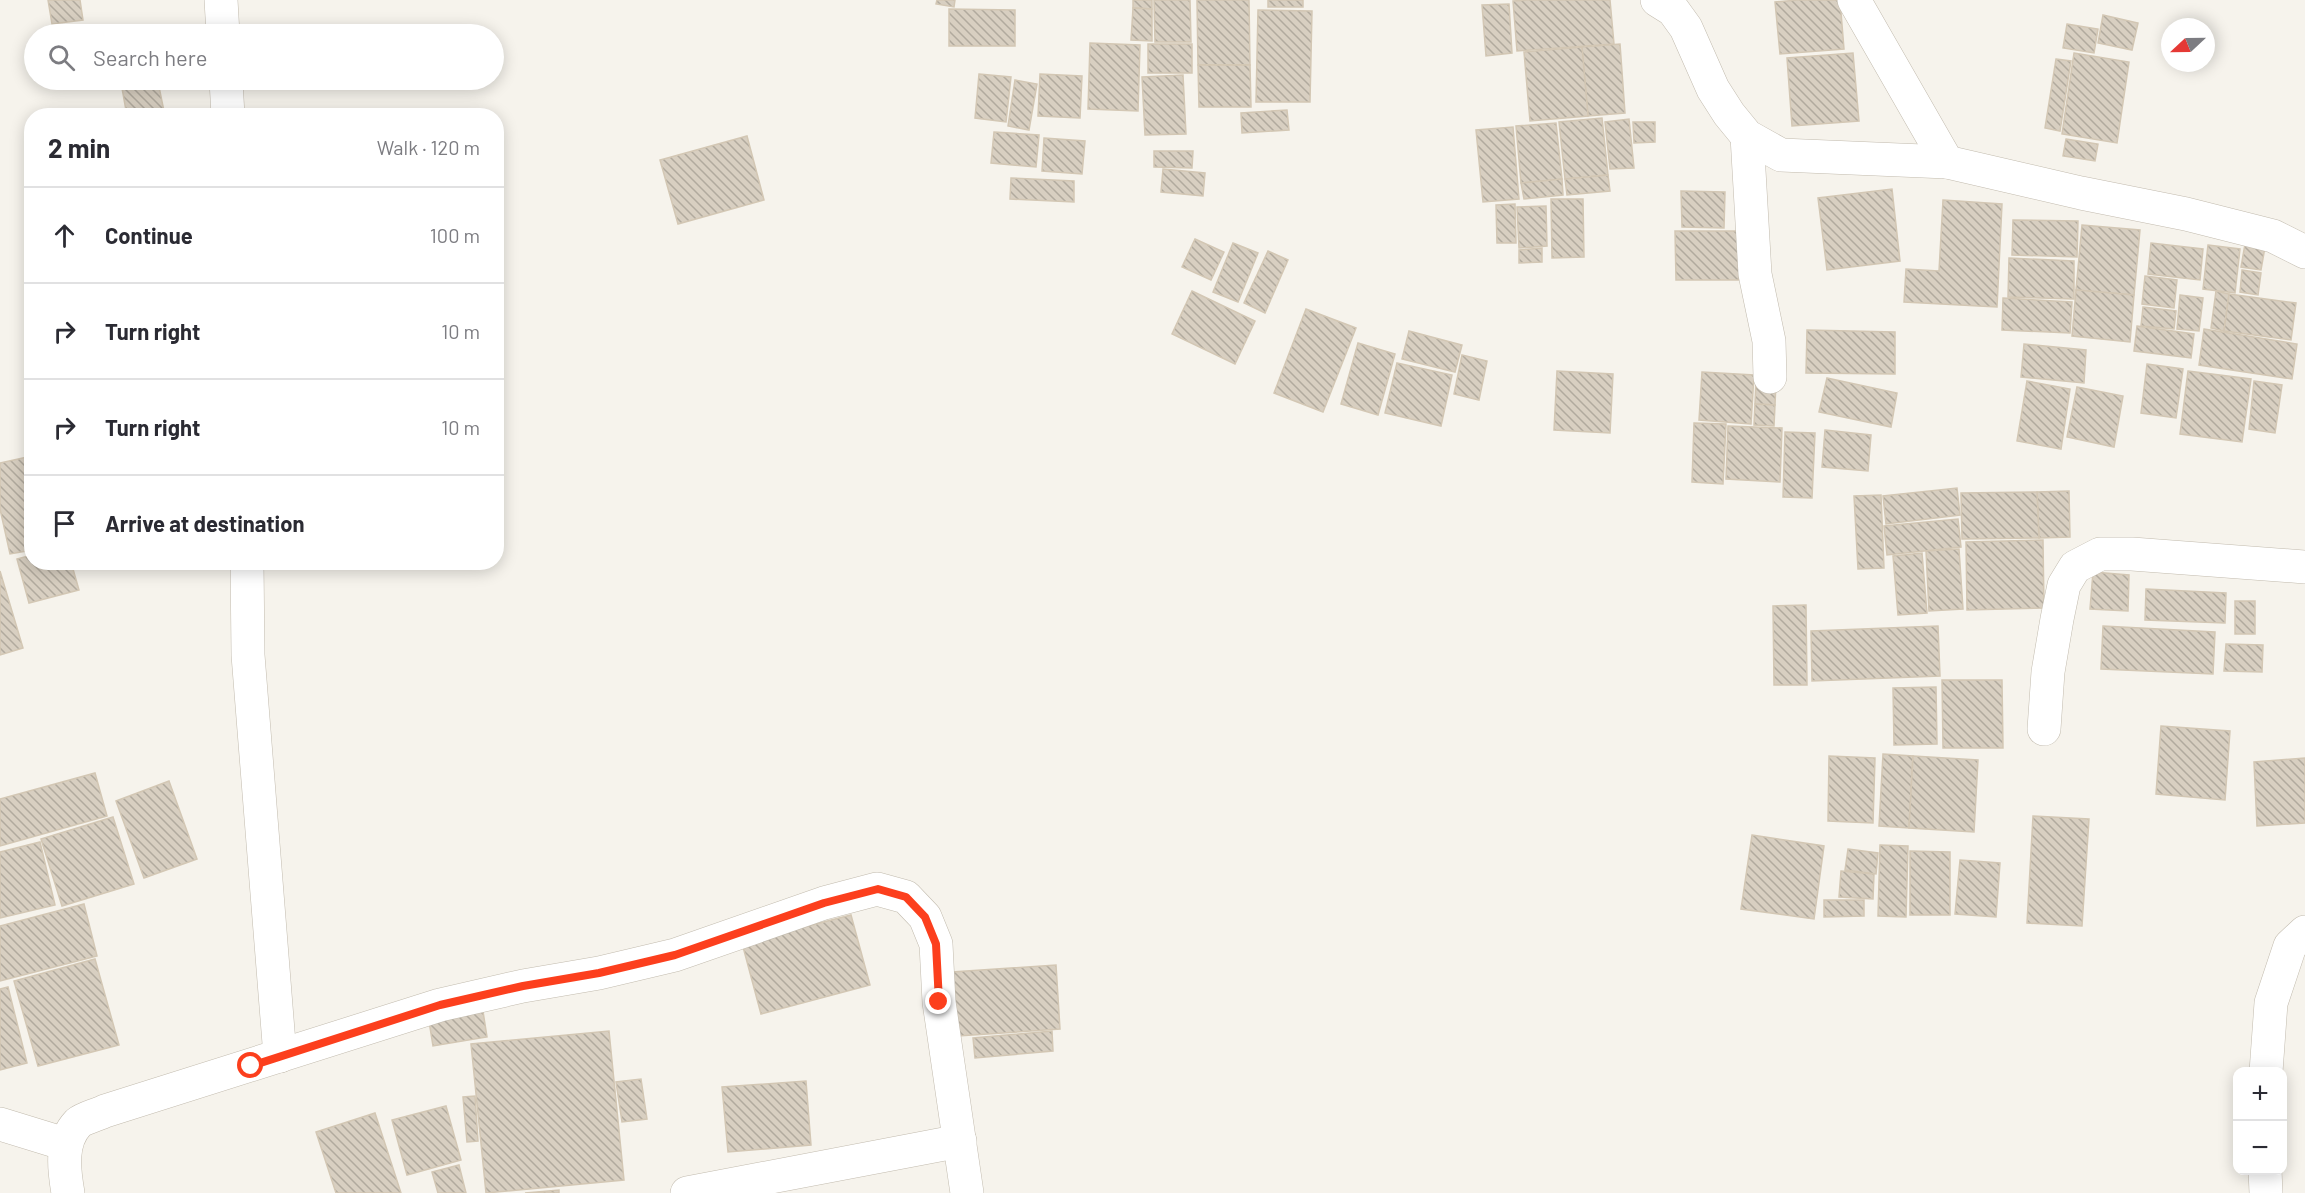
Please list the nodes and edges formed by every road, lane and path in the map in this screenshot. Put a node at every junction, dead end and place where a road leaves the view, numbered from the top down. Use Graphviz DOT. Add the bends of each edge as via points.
graph roads {
  1 [pos="221,0"];
  2 [pos="1657,0"];
  3 [pos="1854,0"];
  4 [pos="222,24"];
  5 [pos="227,90"];
  6 [pos="228,108"];
  7 [pos="1747,136"];
  8 [pos="1947,162"];
  9 [pos="2305,252"];
  10 [pos="1770,377"];
  11 [pos="2305,567"];
  12 [pos="247,570"];
  13 [pos="2044,729"];
  14 [pos="2305,932"];
  15 [pos="280,1056"];
  16 [pos="2266,1067"];
  17 [pos="0,1124"];
  18 [pos="960,1141"];
  19 [pos="65,1144"];
  20 [pos="2265,1175"];
  21 [pos="68,1193"];
  22 [pos="687,1193"];
  23 [pos="968,1193"];
  24 [pos="2266,1193"];
  1 -- 4 [label="street"];
  2 -- 7 [label="street" via="1673,10 1686,28 1713,89"];
  3 -- 8 [label="street"];
  5 -- 6 [label="street"];
  7 -- 8 [label="street" via="1781,155"];
  7 -- 10 [label="street" via="1755,274 1769,341"];
  8 -- 9 [label="street" via="2186,214 2273,236"];
  11 -- 13 [label="street" via="2132,554 2100,554 2075,567 2064,585 2057,619"];
  12 -- 15 [label="street" via="248,655"];
  14 -- 16 [label="street" via="2290,946 2271,1003"];
  15 -- 18 [label="street" via="440,1005 675,955 824,903 878,889 906,897 925,917 936,944 939,1002"];
  15 -- 19 [label="street" via="105,1111 79,1122"];
  17 -- 19 [label="street"];
  18 -- 22 [label="street"];
  18 -- 23 [label="street"];
  19 -- 21 [label="street"];
  20 -- 24 [label="street"];
}
